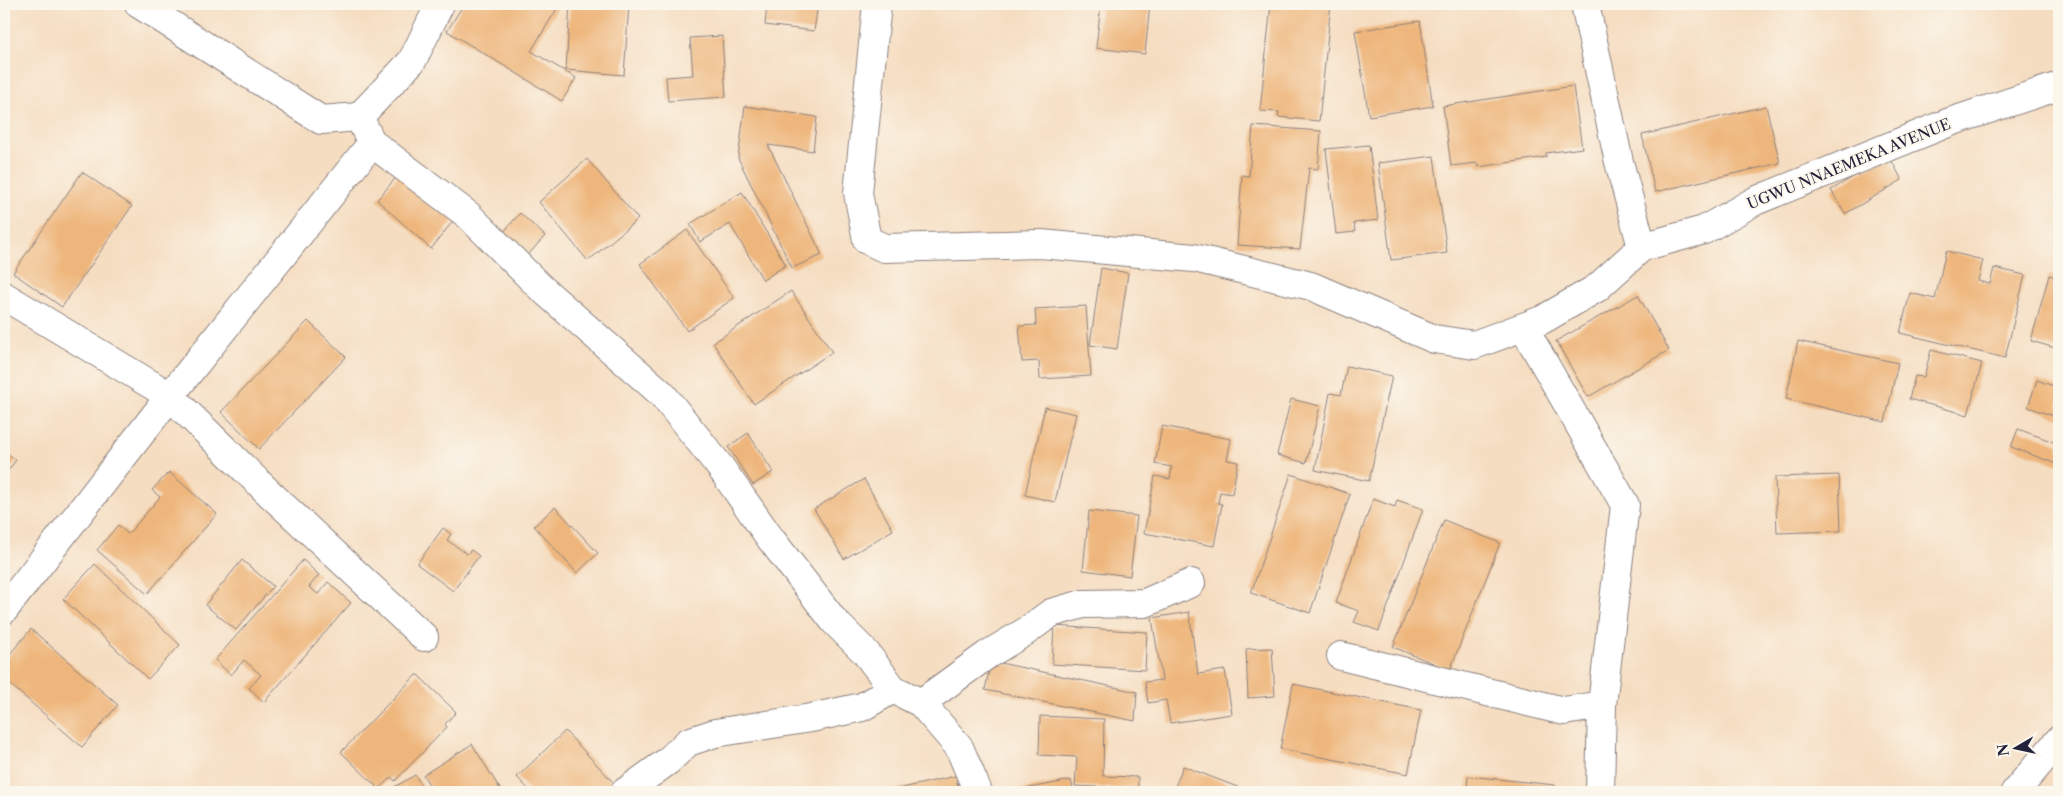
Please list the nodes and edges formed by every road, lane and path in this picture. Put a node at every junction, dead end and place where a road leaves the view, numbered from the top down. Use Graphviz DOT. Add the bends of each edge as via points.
graph roads {
  1 [pos="139,4"];
  2 [pos="440,4"];
  3 [pos="877,4"];
  4 [pos="1584,4"];
  5 [pos="2059,86"];
  6 [pos="359,116"];
  7 [pos="372,143"];
  8 [pos="1642,247"];
  9 [pos="4,296"];
  10 [pos="1524,328"];
  11 [pos="170,396"];
  12 [pos="1191,583"];
  13 [pos="4,610"];
  14 [pos="424,637"];
  15 [pos="1341,656"];
  16 [pos="893,689"];
  17 [pos="921,703"];
  18 [pos="1602,704"];
  19 [pos="2059,740"];
  20 [pos="625,792"];
  21 [pos="978,792"];
  22 [pos="1600,792"];
  23 [pos="2014,792"];
  1 -- 6 [label="street" via="321,120"];
  2 -- 6 [label="street" via="412,61"];
  3 -- 10 [label="street" via="858,193 867,240 884,248 1041,244 1194,258 1311,286 1434,339 1474,345"];
  4 -- 8 [label="street" via="1619,162"];
  5 -- 8 [label="street, UGWU NNAEMEKA AVENUE" via="1950,122 1755,200 1704,230"];
  6 -- 7 [label="street"];
  7 -- 11 [label="street"];
  7 -- 16 [label="street" via="468,215 540,287 662,394 721,468 828,614 866,653"];
  8 -- 10 [label="street" via="1597,288"];
  9 -- 11 [label="street"];
  10 -- 18 [label="street" via="1625,506"];
  11 -- 13 [label="street"];
  11 -- 14 [label="street"];
  12 -- 17 [label="street" via="1145,603 1083,604 1051,613"];
  15 -- 18 [label="street" via="1564,711"];
  16 -- 17 [label="street"];
  16 -- 20 [label="street" via="862,706 811,718 715,733 688,742"];
  17 -- 21 [label="street" via="959,747"];
  18 -- 22 [label="street"];
  19 -- 23 [label="street"];
}
